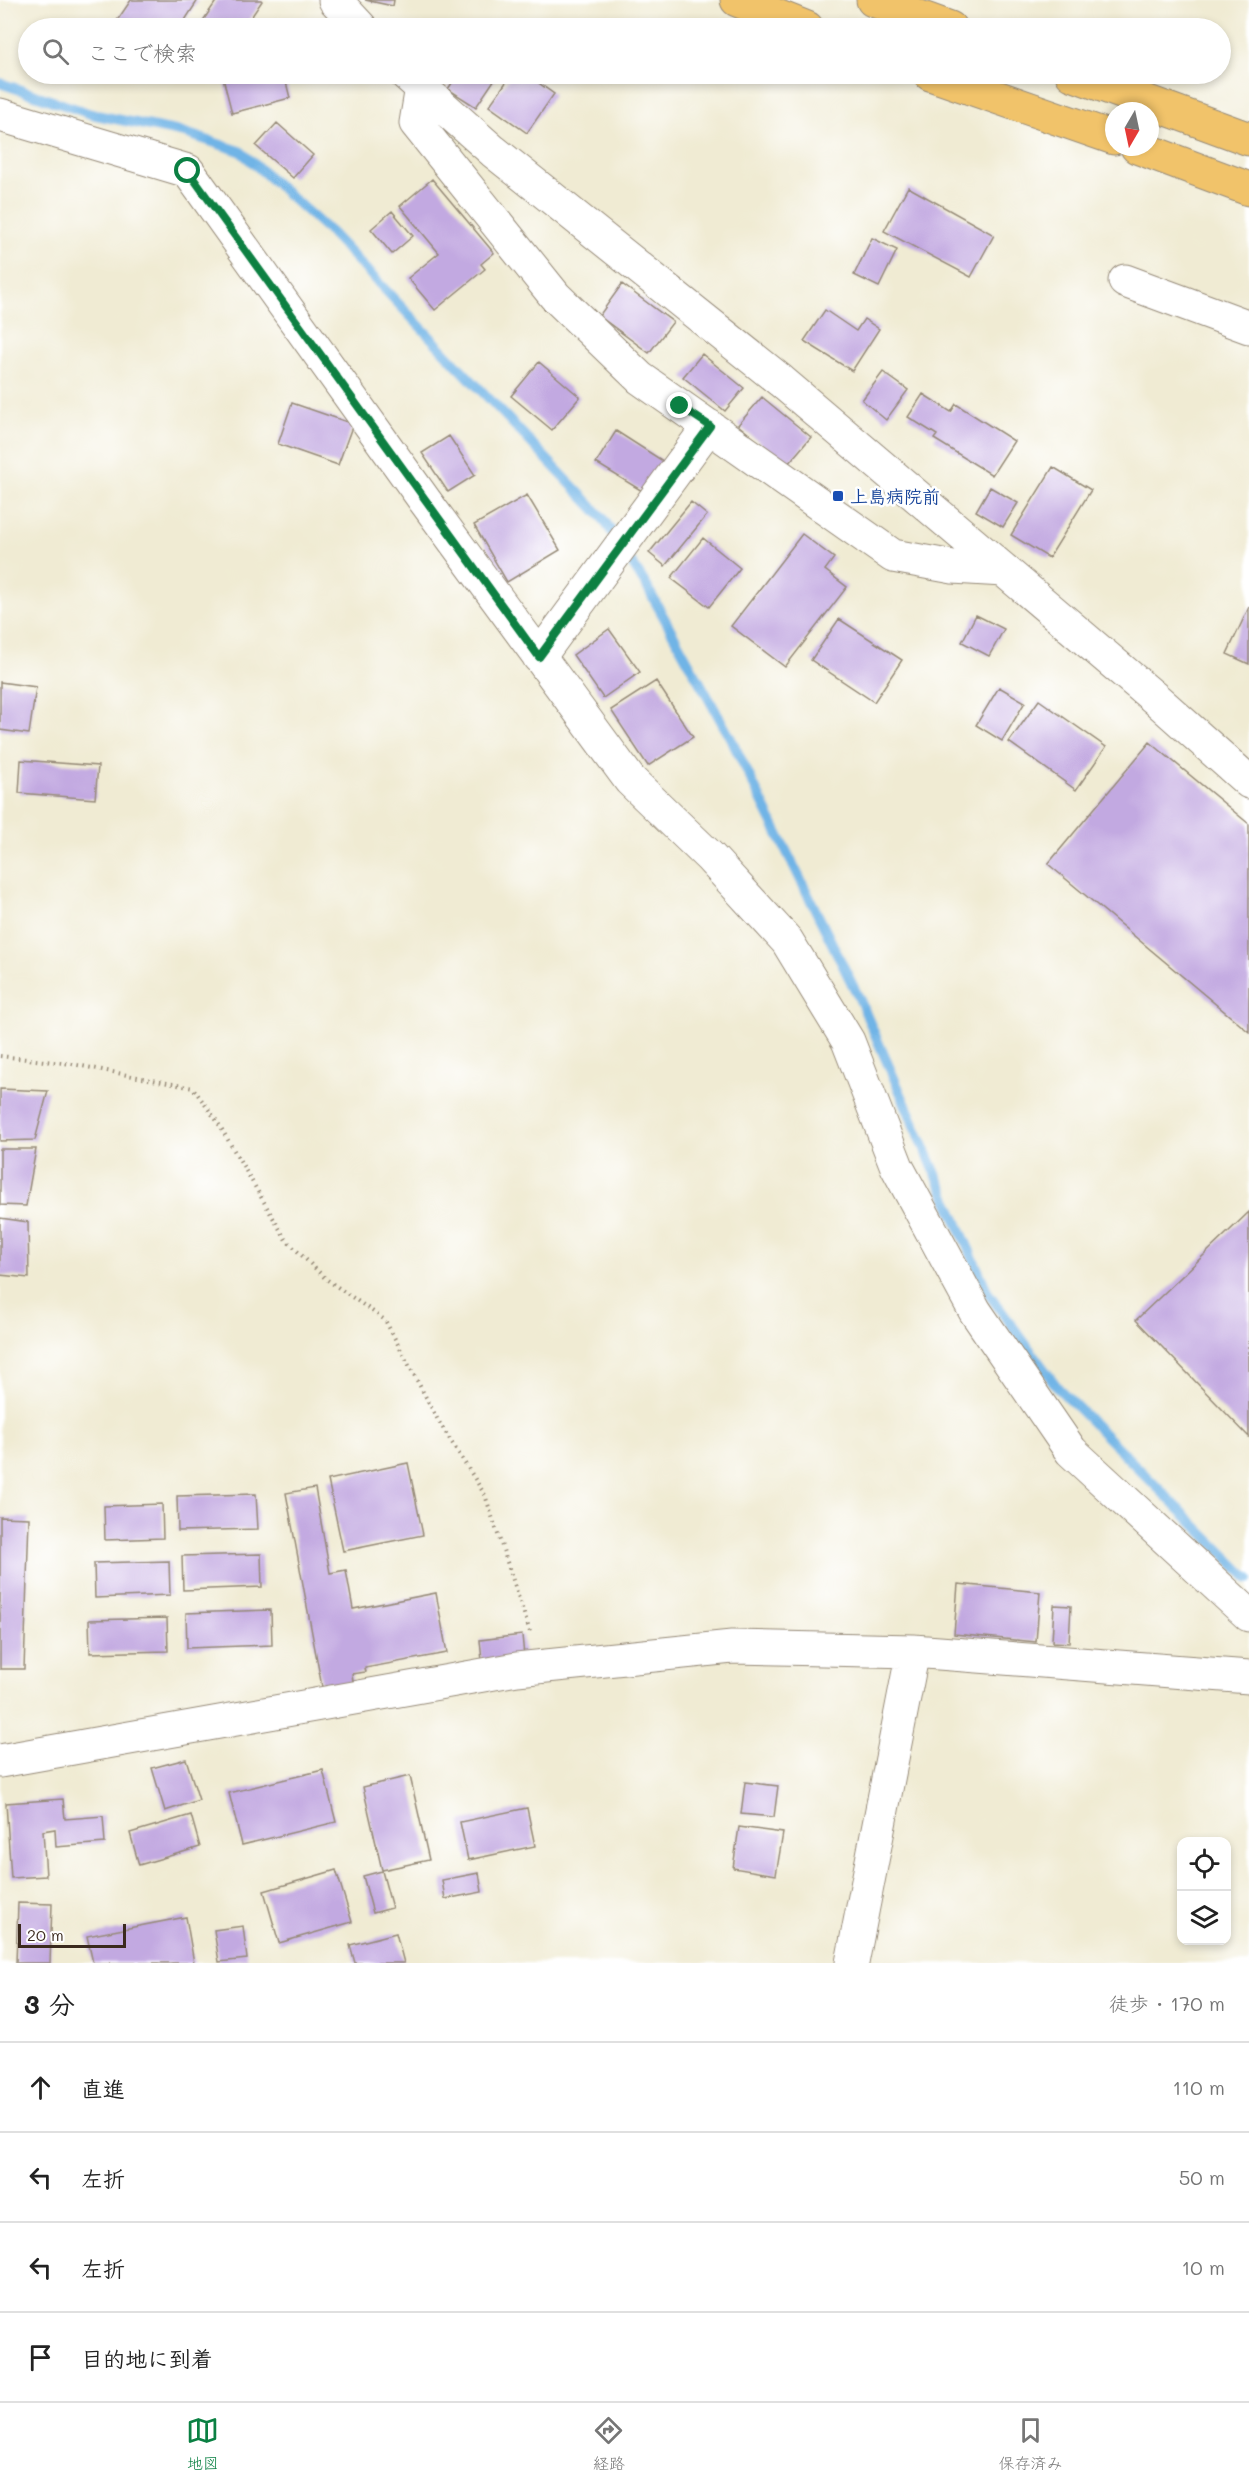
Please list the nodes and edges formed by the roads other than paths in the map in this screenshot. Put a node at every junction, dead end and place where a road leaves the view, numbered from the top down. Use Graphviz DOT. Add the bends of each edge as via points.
graph roads {
  1 [pos="335,0"];
  2 [pos="737,0"];
  3 [pos="873,0"];
  4 [pos="352,18"];
  5 [pos="782,18"];
  6 [pos="922,18"];
  7 [pos="414,84"];
  8 [pos="418,84"];
  9 [pos="959,84"];
  10 [pos="1099,84"];
  11 [pos="0,115"];
  12 [pos="1105,135"];
  13 [pos="1249,139"];
  14 [pos="1159,155"];
  15 [pos="1249,189"];
  16 [pos="1125,281"];
  17 [pos="1249,327"];
  18 [pos="710,426"];
  19 [pos="1004,570"];
  20 [pos="539,657"];
  21 [pos="1249,782"];
  22 [pos="1249,1615"];
  23 [pos="913,1651"];
  24 [pos="1249,1677"];
  25 [pos="0,1761"];
  26 [pos="852,1963"];
  1 -- 4 [label="street"];
  2 -- 5 [label="highway"];
  3 -- 6 [label="highway"];
  7 -- 18 [label="street" via="416,123 555,296 640,378"];
  8 -- 19 [label="street" via="493,151 781,381"];
  9 -- 12 [label="highway"];
  10 -- 13 [label="highway"];
  11 -- 20 [label="street" via="188,171"];
  14 -- 15 [label="highway"];
  16 -- 17 [label="street"];
  18 -- 19 [label="street" via="893,556 953,567"];
  18 -- 20 [label="street"];
  19 -- 21 [label="street"];
  20 -- 22 [label="street" via="630,780 710,857 787,940 848,1041 897,1167 975,1311 1071,1451"];
  23 -- 24 [label="street"];
  23 -- 25 [label="street" via="732,1647 541,1667"];
  23 -- 26 [label="street"];
}
